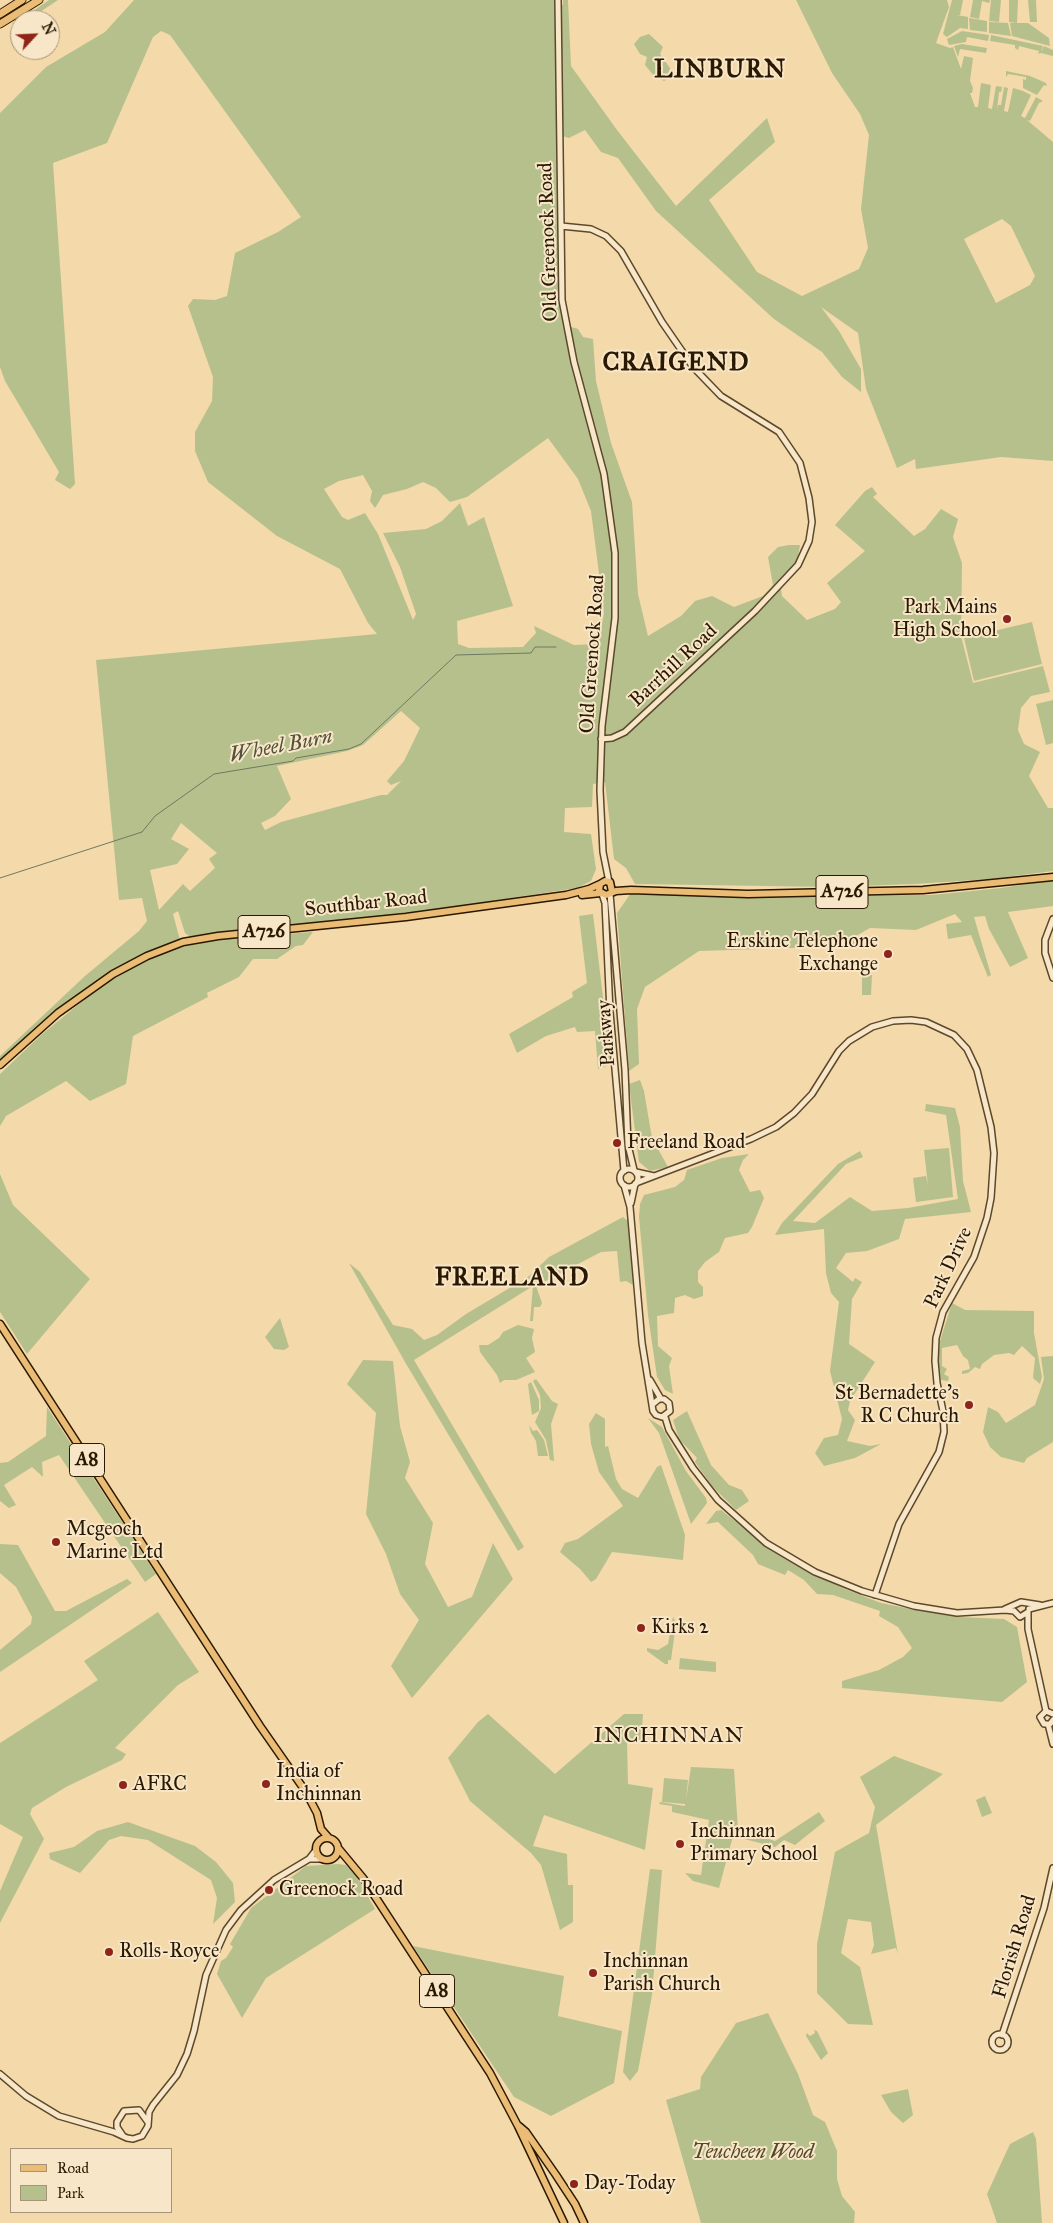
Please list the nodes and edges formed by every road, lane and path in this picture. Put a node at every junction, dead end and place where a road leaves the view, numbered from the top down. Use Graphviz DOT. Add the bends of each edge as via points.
graph roads {
  1 [pos="22,0"];
  2 [pos="39,0"];
  3 [pos="558,0"];
  4 [pos="0,14"];
  5 [pos="0,24"];
  6 [pos="561,226"];
  7 [pos="602,739"];
  8 [pos="605,867"];
  9 [pos="1053,877"];
  10 [pos="610,882"];
  11 [pos="601,883"];
  12 [pos="631,890"];
  13 [pos="602,893"];
  14 [pos="611,893"];
  15 [pos="566,895"];
  16 [pos="1053,919"];
  17 [pos="1053,978"];
  18 [pos="0,1065"];
  19 [pos="624,1171"];
  20 [pos="634,1171"];
  21 [pos="654,1176"];
  22 [pos="635,1183"];
  23 [pos="624,1185"];
  24 [pos="630,1207"];
  25 [pos="0,1324"];
  26 [pos="646,1370"];
  27 [pos="661,1399"];
  28 [pos="653,1404"];
  29 [pos="665,1417"];
  30 [pos="875,1595"];
  31 [pos="1053,1603"];
  32 [pos="1014,1609"];
  33 [pos="1026,1611"];
  34 [pos="1046,1711"];
  35 [pos="1053,1714"];
  36 [pos="1050,1722"];
  37 [pos="1053,1744"];
  38 [pos="321,1828"];
  39 [pos="328,1837"];
  40 [pos="318,1842"];
  41 [pos="316,1850"];
  42 [pos="339,1850"];
  43 [pos="334,1858"];
  44 [pos="309,1859"];
  45 [pos="322,1859"];
  46 [pos="347,1862"];
  47 [pos="1053,1868"];
  48 [pos="1002,2035"];
  49 [pos="0,2074"];
  50 [pos="153,2105"];
  51 [pos="139,2110"];
  52 [pos="148,2121"];
  53 [pos="117,2122"];
  54 [pos="518,2126"];
  55 [pos="105,2130"];
  56 [pos="123,2136"];
  57 [pos="557,2177"];
  58 [pos="546,2185"];
  59 [pos="564,2223"];
  60 [pos="584,2223"];
  1 -- 4 [label="highway"];
  2 -- 5 [label="highway"];
  3 -- 6 [label="street, Old Greenock Road"];
  6 -- 7 [label="street, Old Greenock Road" via="562,294 568,336 604,474 615,553 615,618"];
  6 -- 7 [label="street, Barrhill Road" via="591,228 606,236 620,251 693,367 721,396 778,432 800,463 812,522 809,541 798,565 761,605 625,732"];
  7 -- 8 [label="street, Old Greenock Road" via="600,819"];
  8 -- 10 [label="street, Old Greenock Road"];
  8 -- 11 [label="street, Old Greenock Road"];
  9 -- 12 [label="main road, A726" via="923,890 748,894"];
  10 -- 11 [label="main road, Southbar Road"];
  10 -- 12 [label="main road, A726"];
  10 -- 14 [label="main road"];
  11 -- 13 [label="main road"];
  11 -- 15 [label="main road, Southbar Road / A726" via="589,890"];
  12 -- 14 [label="main road, A726"];
  13 -- 14 [label="main road, Southbar Road"];
  13 -- 15 [label="main road, Southbar Road / A726"];
  13 -- 19 [label="street, Parkway"];
  14 -- 20 [label="street, Parkway" via="628,1150"];
  15 -- 18 [label="main road, Southbar Road / A726" via="406,918 183,942 113,974 58,1013"];
  16 -- 17 [label="street" via="1045,940 1045,953"];
  19 -- 20 [label="street"];
  19 -- 23 [label="street" via="620,1178"];
  20 -- 21 [label="street"];
  20 -- 22 [label="street" via="638,1177"];
  21 -- 22 [label="street, Park Drive"];
  21 -- 30 [label="street, Park Drive" via="751,1139 786,1120 818,1086 839,1051 872,1027 911,1020 936,1025 954,1035 973,1059 985,1097 992,1136 994,1180 988,1218 970,1267 944,1312 936,1338 934,1361 943,1416 943,1441 930,1471 899,1524"];
  22 -- 23 [label="street"];
  22 -- 24 [label="street"];
  23 -- 24 [label="street"];
  24 -- 26 [label="street"];
  25 -- 38 [label="main road, A8" via="306,1792"];
  26 -- 27 [label="street"];
  26 -- 28 [label="street"];
  27 -- 28 [label="street"];
  27 -- 29 [label="street" via="670,1406"];
  28 -- 29 [label="street" via="654,1413"];
  29 -- 30 [label="street" via="674,1438 713,1493 766,1543 815,1572"];
  30 -- 32 [label="street" via="957,1613"];
  31 -- 33 [label="street"];
  32 -- 33 [label="street" via="1017,1616"];
  32 -- 33 [label="street" via="1021,1602"];
  33 -- 34 [label="street"];
  34 -- 35 [label="street"];
  34 -- 36 [label="street" via="1040,1719 1044,1724"];
  36 -- 37 [label="street"];
  38 -- 39 [label="main road, A8"];
  38 -- 40 [label="main road"];
  39 -- 40 [label="main road"];
  39 -- 42 [label="main road, A8" via="336,1841"];
  40 -- 41 [label="main road"];
  41 -- 44 [label="street"];
  41 -- 45 [label="main road"];
  42 -- 43 [label="main road"];
  42 -- 46 [label="main road, A8"];
  43 -- 45 [label="main road"];
  43 -- 46 [label="main road"];
  44 -- 45 [label="street"];
  44 -- 50 [label="street" via="257,1893 226,1930 206,1975 187,2054"];
  46 -- 54 [label="main road, A8" via="370,1888 490,2073"];
  47 -- 48 [label="street, Florish Road" via="1044,1908"];
  49 -- 55 [label="street" via="49,2111"];
  50 -- 51 [label="street"];
  50 -- 52 [label="street"];
  51 -- 52 [label="street"];
  51 -- 53 [label="street" via="124,2111"];
  52 -- 56 [label="street" via="142,2136 133,2139"];
  53 -- 55 [label="street"];
  53 -- 56 [label="street"];
  54 -- 57 [label="main road, A8" via="526,2132"];
  54 -- 58 [label="main road, A8"];
  55 -- 56 [label="street"];
  57 -- 58 [label="main road"];
  57 -- 60 [label="main road, A8"];
  58 -- 59 [label="main road, A8"];
}
